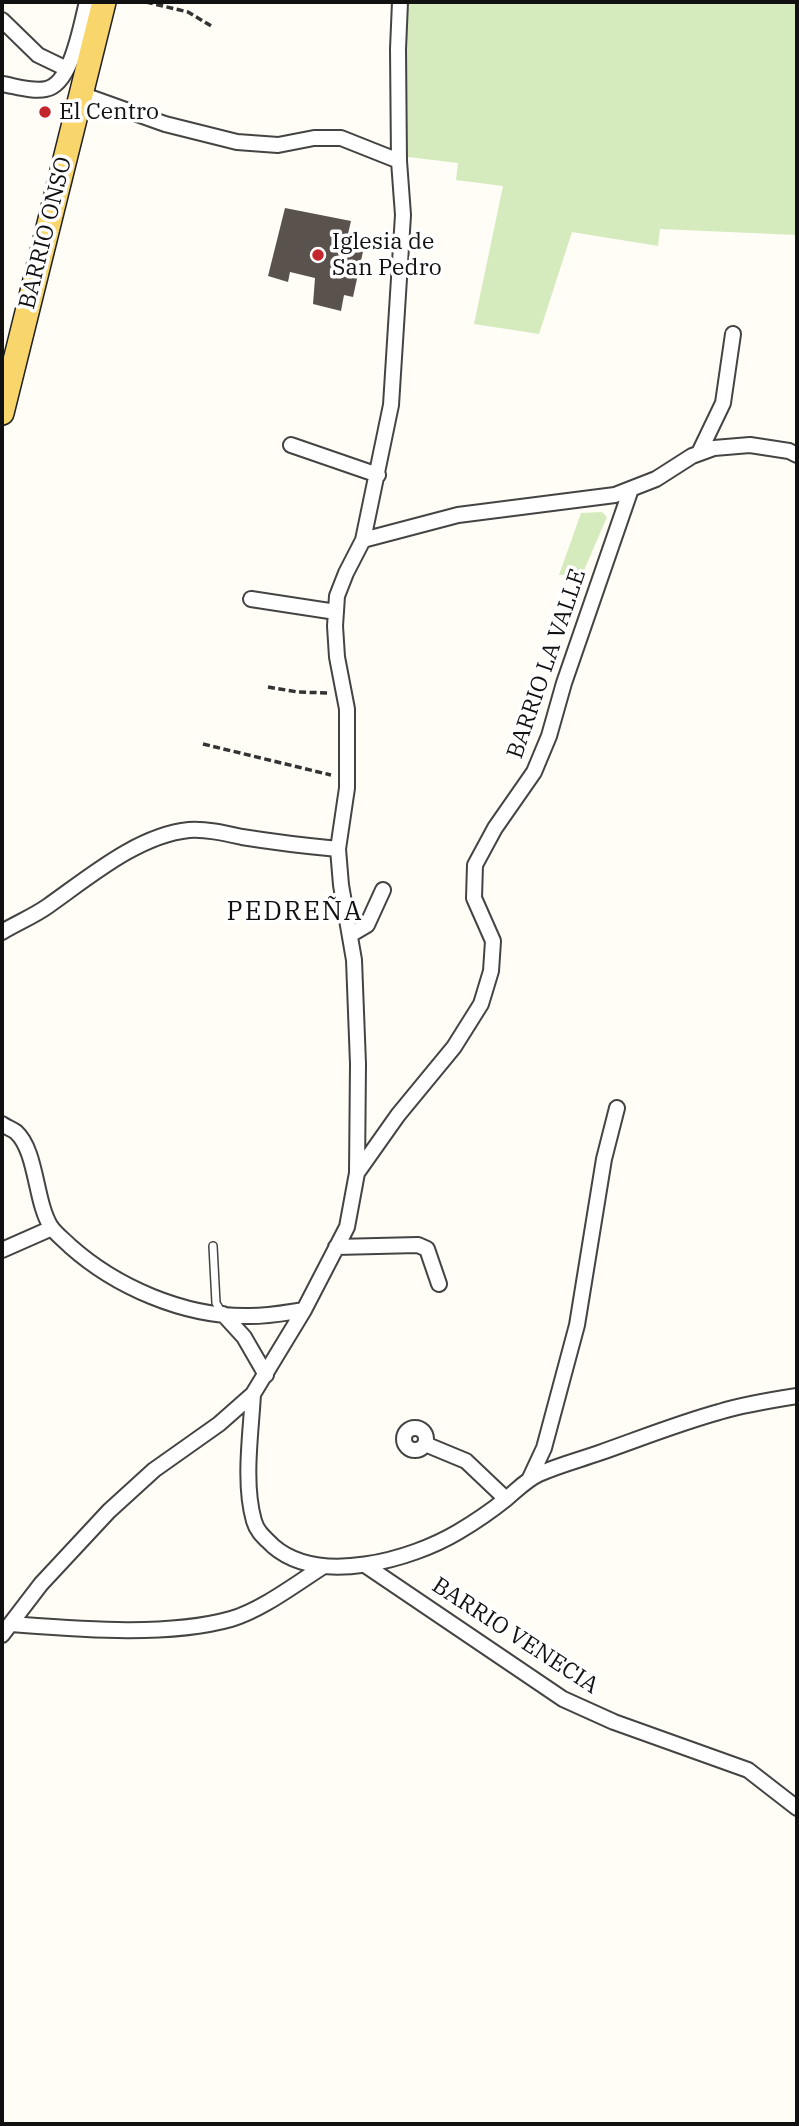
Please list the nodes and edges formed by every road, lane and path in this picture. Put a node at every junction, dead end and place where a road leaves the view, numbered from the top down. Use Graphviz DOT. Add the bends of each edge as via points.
graph roads {
  1 [pos="87,2"];
  2 [pos="104,2"];
  3 [pos="146,2"];
  4 [pos="400,2"];
  5 [pos="2,20"];
  6 [pos="213,27"];
  7 [pos="66,69"];
  8 [pos="2,84"];
  9 [pos="80,94"];
  10 [pos="398,161"];
  11 [pos="733,334"];
  12 [pos="2,413"];
  13 [pos="291,445"];
  14 [pos="794,451"];
  15 [pos="699,453"];
  16 [pos="378,475"];
  17 [pos="631,489"];
  18 [pos="363,540"];
  19 [pos="251,598"];
  20 [pos="336,612"];
  21 [pos="268,687"];
  22 [pos="344,694"];
  23 [pos="203,744"];
  24 [pos="347,778"];
  25 [pos="338,849"];
  26 [pos="383,890"];
  27 [pos="2,932"];
  28 [pos="350,935"];
  29 [pos="617,1108"];
  30 [pos="2,1124"];
  31 [pos="357,1173"];
  32 [pos="52,1228"];
  33 [pos="214,1246"];
  34 [pos="336,1247"];
  35 [pos="2,1250"];
  36 [pos="439,1284"];
  37 [pos="303,1310"];
  38 [pos="223,1314"];
  39 [pos="266,1374"];
  40 [pos="253,1394"];
  41 [pos="797,1396"];
  42 [pos="425,1444"];
  43 [pos="530,1478"];
  44 [pos="506,1499"];
  45 [pos="365,1564"];
  46 [pos="324,1566"];
  47 [pos="6,1629"];
  48 [pos="797,1808"];
  1 -- 7 [label="street"];
  2 -- 9 [label="main road, BARRIO ONSO"];
  3 -- 6 [label="path" via="188,12"];
  4 -- 10 [label="street"];
  5 -- 7 [label="street" via="38,55"];
  7 -- 8 [label="street" via="52,88"];
  9 -- 10 [label="street" via="165,124 237,142 278,145 341,138"];
  9 -- 12 [label="main road, BARRIO ONSO"];
  10 -- 16 [label="street" via="403,215 391,405"];
  11 -- 15 [label="street" via="723,403"];
  13 -- 16 [label="street"];
  14 -- 15 [label="street" via="750,445"];
  15 -- 17 [label="street"];
  16 -- 18 [label="street"];
  17 -- 18 [label="street" via="458,516"];
  17 -- 31 [label="street, BARRIO LA VALLE" via="549,736 534,772 475,864 474,898 493,941 491,971 481,1004 454,1047"];
  18 -- 20 [label="street" via="337,596"];
  19 -- 20 [label="street"];
  20 -- 22 [label="street"];
  21 -- 22 [label="path"];
  22 -- 24 [label="street"];
  23 -- 24 [label="path"];
  24 -- 25 [label="street"];
  25 -- 27 [label="street" via="213,831 166,835 120,857"];
  25 -- 28 [label="street"];
  26 -- 28 [label="street" via="367,925"];
  28 -- 31 [label="street" via="358,1064"];
  29 -- 43 [label="street, BARRIO VENECIA" via="604,1159 577,1325 544,1448"];
  30 -- 32 [label="street" via="24,1144"];
  31 -- 34 [label="street" via="347,1227"];
  32 -- 35 [label="street"];
  32 -- 38 [label="street" via="88,1263 128,1286 166,1301"];
  33 -- 38 [label="lane" via="216,1303"];
  34 -- 36 [label="street" via="418,1245 426,1249"];
  34 -- 37 [label="street"];
  37 -- 38 [label="street" via="244,1317"];
  37 -- 39 [label="street"];
  38 -- 39 [label="street" via="244,1337"];
  39 -- 40 [label="street"];
  40 -- 46 [label="street, BARRIO VENECIA" via="249,1481 254,1523 278,1550 302,1563"];
  40 -- 47 [label="street" via="109,1511"];
  41 -- 43 [label="street, BARRIO VENECIA" via="687,1422"];
  42 -- 44 [label="street" via="466,1461"];
  43 -- 44 [label="street, BARRIO VENECIA"];
  44 -- 45 [label="street, BARRIO VENECIA" via="455,1534 407,1555"];
  45 -- 46 [label="street, BARRIO VENECIA"];
  45 -- 48 [label="street, BARRIO VENECIA" via="563,1699 748,1770"];
  46 -- 47 [label="street" via="233,1619 188,1627"];
}
